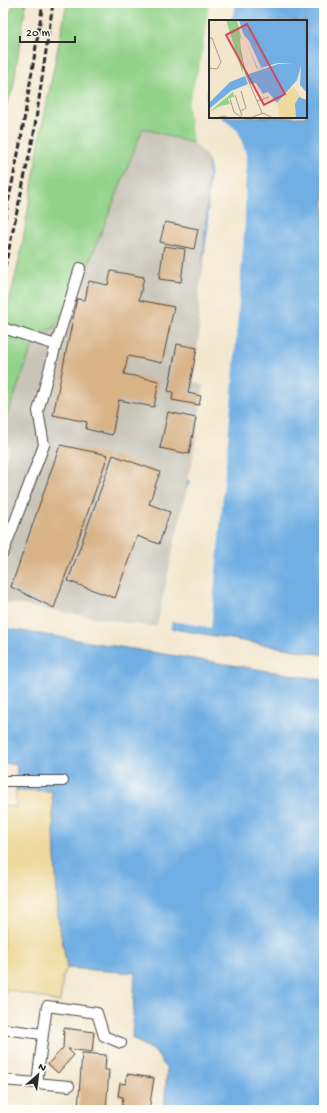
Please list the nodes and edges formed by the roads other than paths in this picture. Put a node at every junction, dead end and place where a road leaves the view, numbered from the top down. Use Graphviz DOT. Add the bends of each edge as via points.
graph roads {
  1 [pos="80,268"];
  2 [pos="3,328"];
  3 [pos="56,345"];
  4 [pos="3,553"];
  5 [pos="3,781"];
  6 [pos="63,781"];
  7 [pos="3,1029"];
  8 [pos="43,1034"];
  9 [pos="121,1042"];
  10 [pos="3,1080"];
  11 [pos="37,1083"];
  12 [pos="68,1086"];
  1 -- 3 [label="lane"];
  2 -- 3 [label="lane"];
  3 -- 4 [label="lane" via="38,411 44,445"];
  5 -- 6 [label="lane"];
  7 -- 8 [label="lane"];
  8 -- 9 [label="lane" via="47,1006 97,1013 104,1036"];
  8 -- 11 [label="lane"];
  10 -- 11 [label="lane"];
  11 -- 12 [label="lane"];
}
